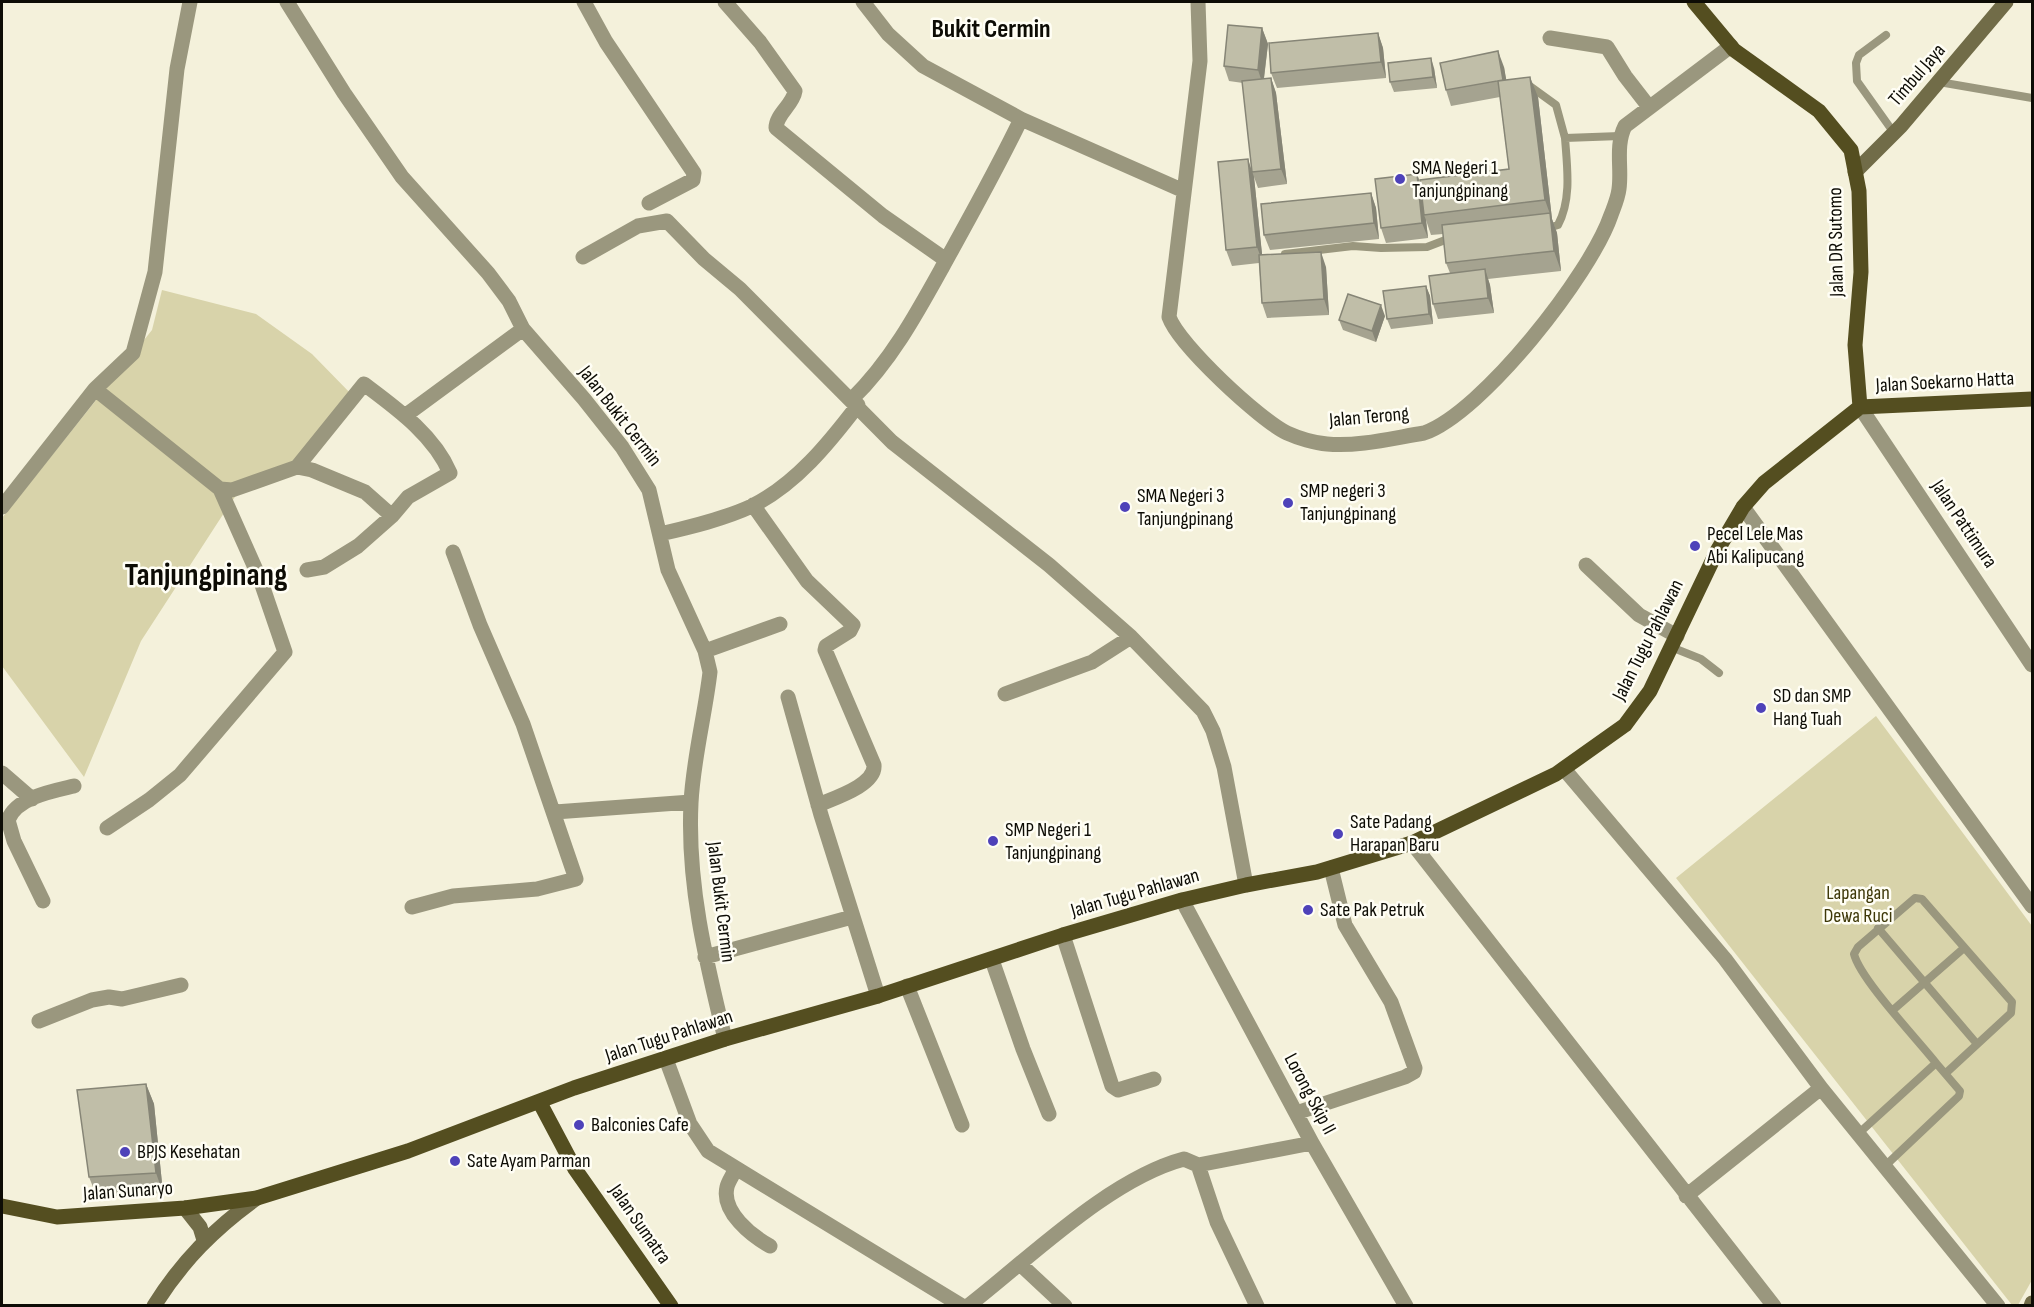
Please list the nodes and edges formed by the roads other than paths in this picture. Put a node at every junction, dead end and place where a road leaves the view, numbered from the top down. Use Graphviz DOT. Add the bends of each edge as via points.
graph roads {
  1 [pos="190,2"];
  2 [pos="287,2"];
  3 [pos="584,2"];
  4 [pos="725,2"];
  5 [pos="863,2"];
  6 [pos="1198,2"];
  7 [pos="1694,2"];
  8 [pos="2006,2"];
  9 [pos="1886,35"];
  10 [pos="1550,38"];
  11 [pos="1731,46"];
  12 [pos="1939,82"];
  13 [pos="1526,84"];
  14 [pos="2032,98"];
  15 [pos="1649,107"];
  16 [pos="1021,119"];
  17 [pos="1894,133"];
  18 [pos="1620,136"];
  19 [pos="1565,138"];
  20 [pos="1855,172"];
  21 [pos="1184,191"];
  22 [pos="649,203"];
  23 [pos="1538,229"];
  24 [pos="1458,236"];
  25 [pos="1279,255"];
  26 [pos="583,257"];
  27 [pos="946,260"];
  28 [pos="523,329"];
  29 [pos="95,389"];
  30 [pos="2032,399"];
  31 [pos="855,402"];
  32 [pos="1860,407"];
  33 [pos="406,415"];
  34 [pos="297,467"];
  35 [pos="220,489"];
  36 [pos="753,505"];
  37 [pos="2,507"];
  38 [pos="1743,507"];
  39 [pos="392,516"];
  40 [pos="660,534"];
  41 [pos="453,552"];
  42 [pos="1586,565"];
  43 [pos="308,570"];
  44 [pos="780,624"];
  45 [pos="1131,637"];
  46 [pos="1674,642"];
  47 [pos="705,651"];
  48 [pos="2032,665"];
  49 [pos="1719,673"];
  50 [pos="1005,694"];
  51 [pos="788,697"];
  52 [pos="1564,769"];
  53 [pos="2,773"];
  54 [pos="74,786"];
  55 [pos="32,799"];
  56 [pos="691,802"];
  57 [pos="818,805"];
  58 [pos="555,812"];
  59 [pos="106,828"];
  60 [pos="1412,843"];
  61 [pos="1331,868"];
  62 [pos="1246,885"];
  63 [pos="1182,900"];
  64 [pos="43,901"];
  65 [pos="2032,906"];
  66 [pos="412,907"];
  67 [pos="852,917"];
  68 [pos="1878,928"];
  69 [pos="1063,935"];
  70 [pos="1964,948"];
  71 [pos="705,957"];
  72 [pos="992,960"];
  73 [pos="1924,982"];
  74 [pos="181,985"];
  75 [pos="907,986"];
  76 [pos="878,996"];
  77 [pos="1893,1010"];
  78 [pos="39,1021"];
  79 [pos="725,1039"];
  80 [pos="1977,1044"];
  81 [pos="666,1059"];
  82 [pos="1936,1064"];
  83 [pos="1946,1073"];
  84 [pos="1154,1079"];
  85 [pos="1821,1088"];
  86 [pos="540,1103"];
  87 [pos="1296,1113"];
  88 [pos="1049,1114"];
  89 [pos="962,1125"];
  90 [pos="1858,1134"];
  91 [pos="1312,1143"];
  92 [pos="1198,1165"];
  93 [pos="1885,1166"];
  94 [pos="735,1170"];
  95 [pos="1686,1196"];
  96 [pos="258,1198"];
  97 [pos="2,1206"];
  98 [pos="185,1208"];
  99 [pos="204,1240"];
  100 [pos="770,1246"];
  101 [pos="1021,1265"];
  102 [pos="153,1305"];
  103 [pos="671,1305"];
  104 [pos="962,1305"];
  105 [pos="968,1305"];
  106 [pos="1065,1305"];
  107 [pos="1257,1305"];
  108 [pos="1406,1305"];
  109 [pos="1774,1305"];
  110 [pos="1998,1305"];
  1 -- 29 [label="street" via="177,69 155,272 145,315 133,353"];
  2 -- 28 [label="street, Jalan Bukit Cermin" via="402,177 488,273"];
  3 -- 22 [label="street" via="606,42 692,166 693,180"];
  4 -- 27 [label="street" via="795,91 776,128 883,216"];
  5 -- 16 [label="street" via="888,34 923,66"];
  6 -- 21 [label="street, Jalan Terong" via="1200,61"];
  7 -- 11 [label="main road, Jalan DR Sutomo"];
  8 -- 12 [label="street, Timbul Jaya"];
  9 -- 17 [label="lane" via="1859,55 1855,71 1857,81"];
  10 -- 15 [label="street" via="1607,47"];
  11 -- 15 [label="street"];
  11 -- 20 [label="main road, Jalan DR Sutomo" via="1819,111 1851,150"];
  12 -- 14 [label="lane"];
  12 -- 17 [label="street, Timbul Jaya"];
  13 -- 19 [label="lane" via="1556,105"];
  15 -- 18 [label="street" via="1625,126"];
  16 -- 21 [label="street"];
  16 -- 27 [label="street"];
  17 -- 20 [label="street, Timbul Jaya"];
  18 -- 19 [label="lane"];
  18 -- 21 [label="street, Jalan Terong" via="1619,189 1598,247 1520,352 1437,429 1360,442 1326,444 1286,433 1208,369 1173,328 1169,317"];
  19 -- 23 [label="lane" via="1565,209 1558,225"];
  20 -- 32 [label="main road, Jalan DR Sutomo" via="1860,191 1861,272 1855,345"];
  24 -- 25 [label="lane" via="1419,248 1353,246"];
  26 -- 31 [label="street" via="638,226 667,221"];
  27 -- 31 [label="street" via="881,368"];
  28 -- 33 [label="street"];
  28 -- 40 [label="street, Jalan Bukit Cermin" via="622,447 650,490"];
  29 -- 35 [label="street"];
  29 -- 37 [label="street"];
  30 -- 32 [label="main road, Jalan Soekarno Hatta"];
  31 -- 36 [label="street" via="827,445"];
  31 -- 45 [label="street" via="892,442 972,507 1005,528"];
  32 -- 38 [label="main road, Jalan Tugu Pahlawan" via="1764,483"];
  32 -- 48 [label="street, Jalan Pattimura"];
  33 -- 34 [label="street" via="364,384"];
  33 -- 39 [label="street" via="444,458 450,473 408,497"];
  34 -- 35 [label="street" via="232,490"];
  34 -- 39 [label="street" via="365,492"];
  35 -- 59 [label="street" via="260,579 285,652 180,776"];
  36 -- 40 [label="street"];
  36 -- 57 [label="street" via="807,581 853,625 825,650 874,772 869,780"];
  38 -- 46 [label="main road, Jalan Tugu Pahlawan" via="1722,540"];
  38 -- 65 [label="street"];
  39 -- 43 [label="street" via="358,546 324,567"];
  40 -- 47 [label="street, Jalan Bukit Cermin" via="668,570"];
  41 -- 58 [label="street"];
  42 -- 46 [label="street"];
  44 -- 47 [label="street"];
  45 -- 50 [label="street" via="1092,662"];
  45 -- 62 [label="street" via="1203,711 1213,731 1224,767"];
  46 -- 49 [label="lane"];
  46 -- 52 [label="main road, Jalan Tugu Pahlawan" via="1644,700 1625,724"];
  47 -- 56 [label="street, Jalan Bukit Cermin" via="710,672"];
  51 -- 57 [label="street"];
  52 -- 60 [label="main road, Jalan Tugu Pahlawan"];
  52 -- 85 [label="street" via="1725,959"];
  53 -- 55 [label="street"];
  54 -- 55 [label="street"];
  55 -- 64 [label="street" via="19,805 8,819 14,841"];
  56 -- 58 [label="street"];
  56 -- 71 [label="street, Jalan Bukit Cermin" via="691,857"];
  57 -- 67 [label="street"];
  58 -- 66 [label="street" via="576,879 537,889 453,896"];
  60 -- 61 [label="main road, Jalan Tugu Pahlawan"];
  60 -- 95 [label="street"];
  61 -- 62 [label="main road, Jalan Tugu Pahlawan"];
  61 -- 87 [label="street" via="1345,925 1391,1002 1415,1068 1405,1077"];
  62 -- 63 [label="main road, Jalan Tugu Pahlawan"];
  63 -- 69 [label="main road, Jalan Tugu Pahlawan"];
  63 -- 87 [label="street, Lorong Skip II"];
  67 -- 71 [label="street"];
  67 -- 76 [label="street"];
  68 -- 70 [label="lane" via="1909,901 1922,899"];
  68 -- 73 [label="lane"];
  68 -- 77 [label="lane" via="1854,954"];
  69 -- 72 [label="main road, Jalan Tugu Pahlawan"];
  69 -- 84 [label="street" via="1112,1086 1118,1090"];
  70 -- 73 [label="lane"];
  70 -- 80 [label="lane" via="2012,1002 2011,1013"];
  71 -- 79 [label="street, Jalan Bukit Cermin"];
  72 -- 75 [label="main road, Jalan Tugu Pahlawan"];
  72 -- 88 [label="street"];
  73 -- 77 [label="lane"];
  73 -- 80 [label="lane"];
  74 -- 78 [label="street" via="122,999 92,1000"];
  75 -- 76 [label="main road, Jalan Tugu Pahlawan"];
  75 -- 89 [label="street"];
  76 -- 79 [label="main road, Jalan Tugu Pahlawan"];
  77 -- 82 [label="lane"];
  79 -- 81 [label="main road, Jalan Tugu Pahlawan"];
  80 -- 83 [label="lane"];
  81 -- 86 [label="main road, Jalan Tugu Pahlawan"];
  81 -- 94 [label="street" via="700,1143"];
  82 -- 83 [label="lane"];
  82 -- 90 [label="lane"];
  83 -- 93 [label="lane" via="1960,1091 1959,1096"];
  85 -- 90 [label="street"];
  85 -- 95 [label="street"];
  86 -- 96 [label="main road, Jalan Tugu Pahlawan" via="352,1170"];
  86 -- 103 [label="main road, Jalan Sumatra" via="575,1169"];
  87 -- 91 [label="street, Lorong Skip II"];
  90 -- 93 [label="street"];
  91 -- 92 [label="street"];
  91 -- 108 [label="street, Lorong Skip II"];
  92 -- 101 [label="street" via="1185,1159 1135,1181 1100,1201"];
  92 -- 107 [label="street" via="1217,1222"];
  93 -- 110 [label="street"];
  94 -- 100 [label="street" via="726,1188 731,1207 752,1236"];
  94 -- 104 [label="street"];
  95 -- 109 [label="street"];
  96 -- 98 [label="main road, Jalan Sunaryo"];
  96 -- 99 [label="street"];
  97 -- 98 [label="main road, Jalan Sunaryo" via="57,1217"];
  98 -- 99 [label="street" via="200,1227"];
  99 -- 102 [label="street"];
  101 -- 105 [label="street"];
  101 -- 106 [label="street"];
}
